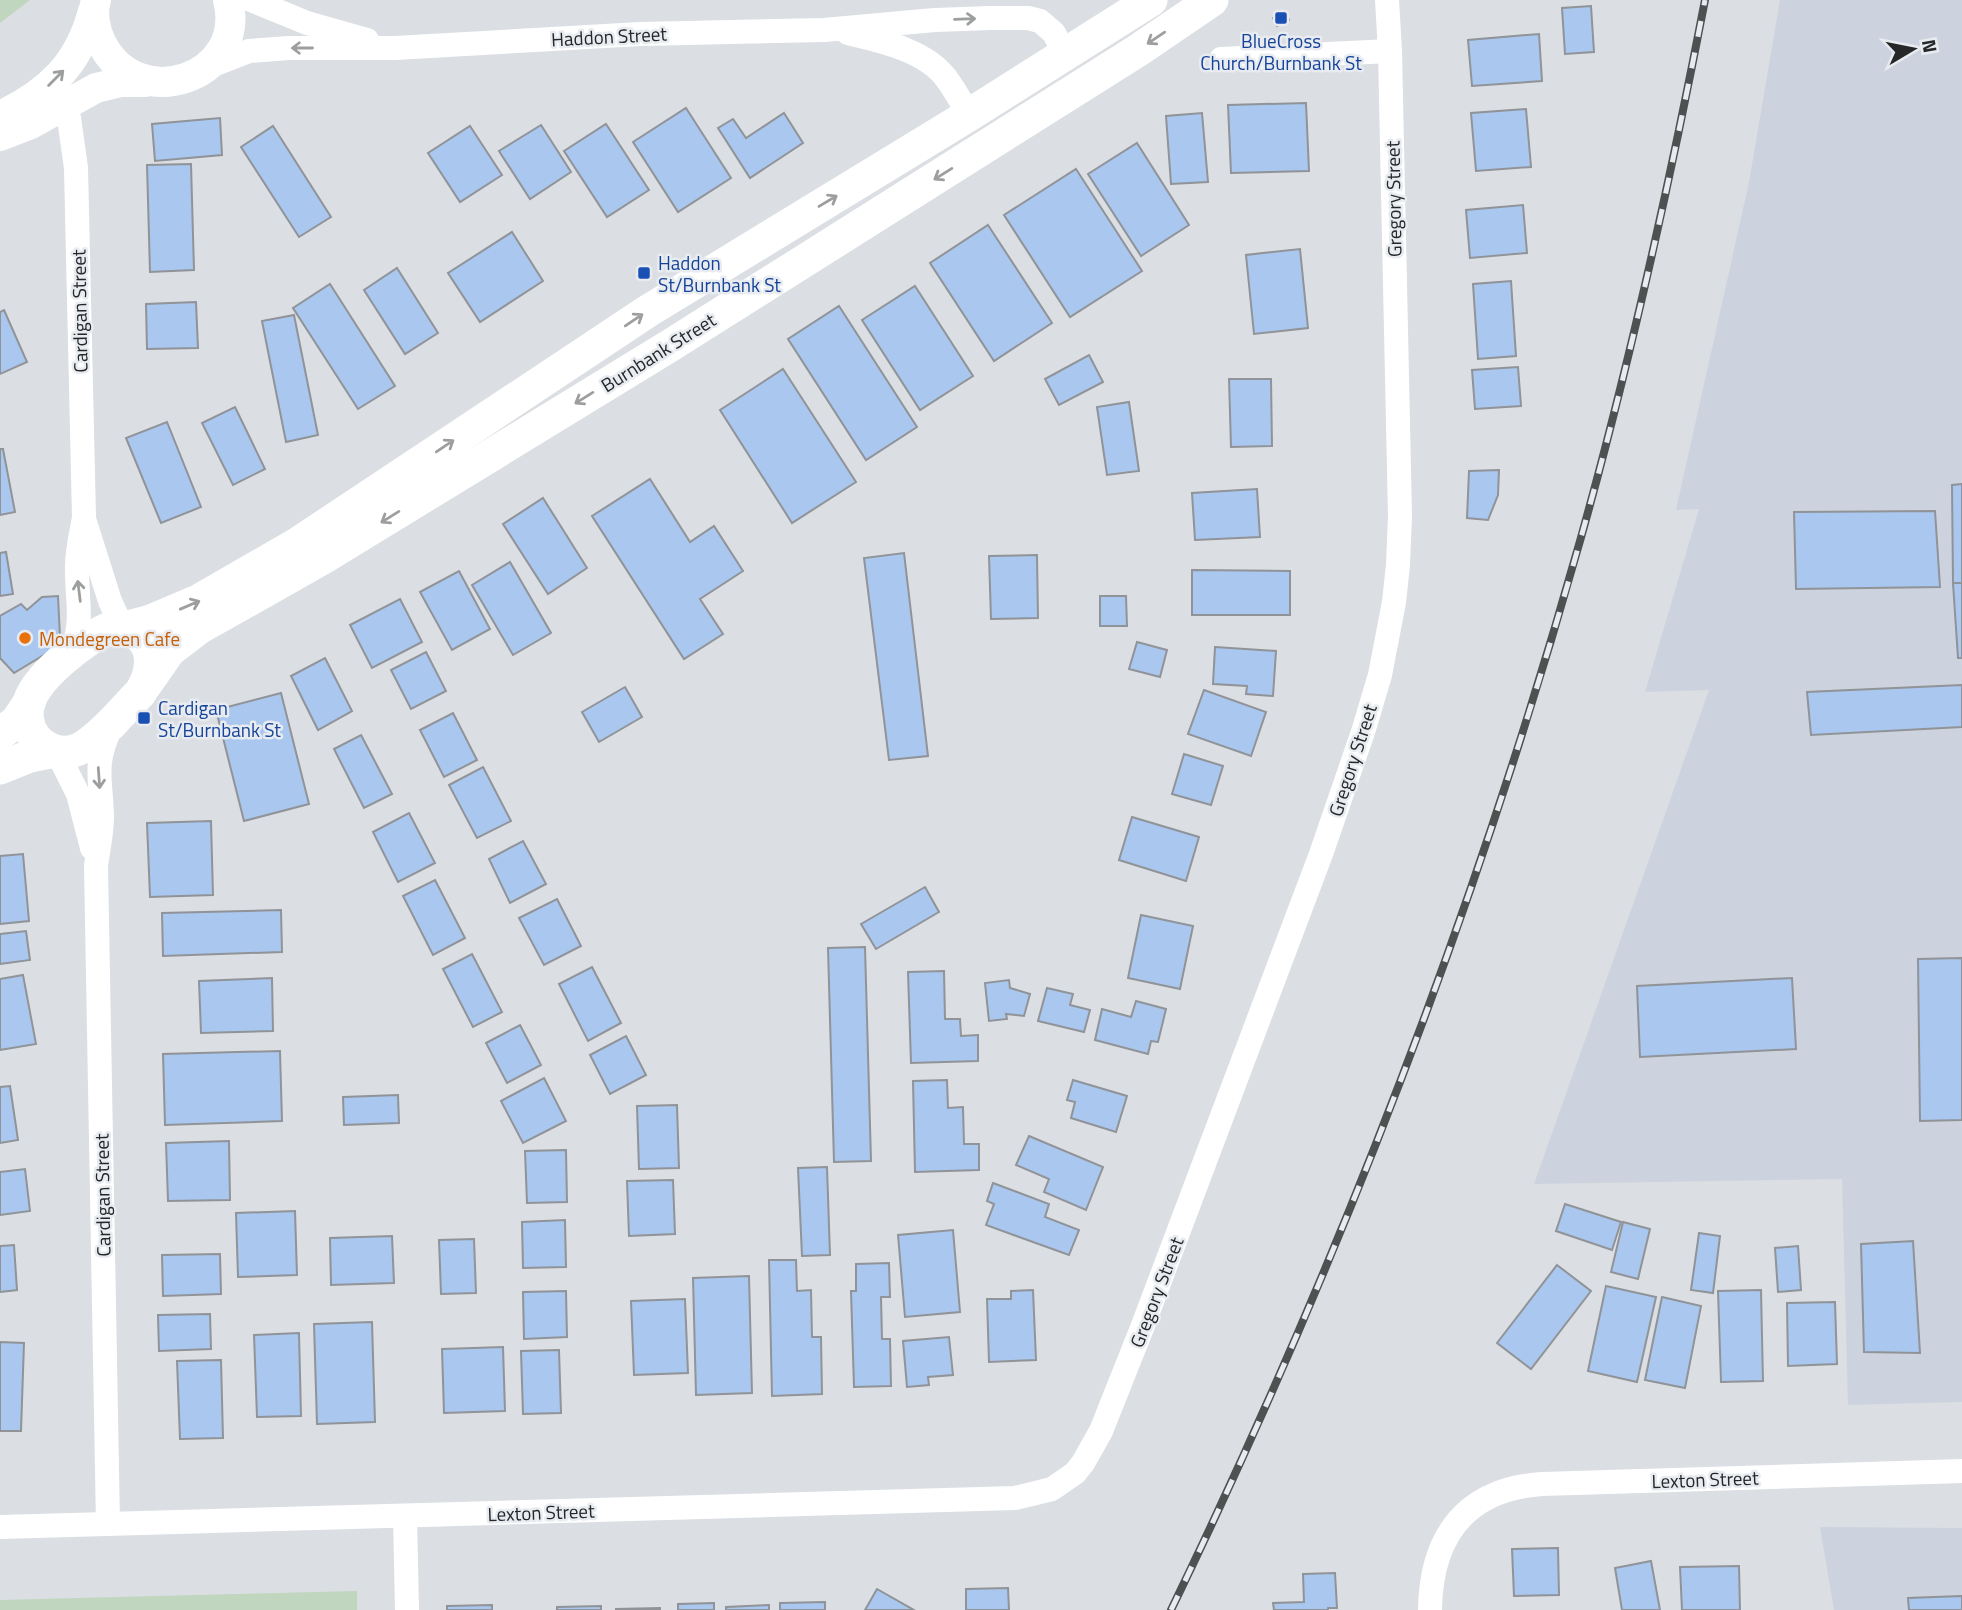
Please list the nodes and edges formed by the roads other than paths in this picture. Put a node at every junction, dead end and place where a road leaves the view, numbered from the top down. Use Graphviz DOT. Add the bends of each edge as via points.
graph roads {
  1 [pos="228,0"];
  2 [pos="251,0"];
  3 [pos="1151,0"];
  4 [pos="1212,0"];
  5 [pos="1387,0"];
  6 [pos="95,4"];
  7 [pos="934,10"];
  8 [pos="824,30"];
  9 [pos="395,48"];
  10 [pos="1390,51"];
  11 [pos="1065,55"];
  12 [pos="1221,59"];
  13 [pos="205,68"];
  14 [pos="150,82"];
  15 [pos="1067,94"];
  16 [pos="65,105"];
  17 [pos="0,116"];
  18 [pos="970,116"];
  19 [pos="0,135"];
  20 [pos="988,146"];
  21 [pos="84,518"];
  22 [pos="124,627"];
  23 [pos="68,657"];
  24 [pos="146,684"];
  25 [pos="29,703"];
  26 [pos="118,715"];
  27 [pos="0,734"];
  28 [pos="56,752"];
  29 [pos="0,768"];
  30 [pos="96,866"];
  31 [pos="1962,1471"];
  32 [pos="1075,1472"];
  33 [pos="405,1517"];
  34 [pos="108,1524"];
  35 [pos="0,1527"];
  36 [pos="407,1610"];
  37 [pos="1430,1610"];
  1 -- 13 [label="street" via="229,31 220,52"];
  2 -- 9 [label="street, Haddon Street" via="307,23"];
  3 -- 11 [label="main road, Burnbank Street"];
  4 -- 15 [label="main road, Burnbank Street, one-way"];
  5 -- 10 [label="street, Gregory Street"];
  6 -- 14 [label="street" via="96,32 107,55 126,73"];
  17 -- 6 [label="street, one-way" via="45,89 67,67 86,37"];
  7 -- 8 [label="street, Haddon Street"];
  7 -- 11 [label="street, Haddon Street, one-way" via="1033,19 1048,26"];
  8 -- 9 [label="street, Haddon Street" via="640,34"];
  8 -- 18 [label="street, Haddon Street" via="875,40 930,63 946,78"];
  9 -- 13 [label="street, Haddon Street, one-way" via="249,51"];
  10 -- 12 [label="street"];
  10 -- 32 [label="street, Gregory Street" via="1400,516 1397,578 1385,653 1321,854 1147,1315 1101,1431"];
  11 -- 15 [label="street, Haddon Street"];
  11 -- 18 [label="main road, Burnbank Street"];
  13 -- 14 [label="street" via="169,83"];
  14 -- 16 [label="street" via="96,88"];
  15 -- 20 [label="main road, Burnbank Street"];
  16 -- 19 [label="street"];
  16 -- 21 [label="street, Cardigan Street" via="76,168"];
  18 -- 20 [label="street"];
  22 -- 18 [label="main road, Burnbank Street, one-way" via="198,601 262,566 648,310"];
  20 -- 24 [label="main road, Burnbank Street, one-way" via="323,558 199,628 169,651"];
  21 -- 22 [label="street, Cardigan Street" via="110,601"];
  23 -- 21 [label="street, Cardigan Street, one-way" via="79,623 77,564"];
  22 -- 23 [label="main road, Burnbank Street" via="99,632"];
  22 -- 24 [label="main road" via="140,634 147,645 151,662"];
  23 -- 25 [label="main road, Burnbank Street" via="40,681"];
  24 -- 26 [label="main road, Burnbank Street"];
  25 -- 27 [label="main road" via="17,721"];
  25 -- 28 [label="main road" via="30,730 37,742"];
  26 -- 28 [label="main road, Burnbank Street" via="86,745"];
  26 -- 30 [label="street, Cardigan Street, one-way" via="98,764 102,819"];
  28 -- 29 [label="main road"];
  28 -- 30 [label="street, Cardigan Street" via="82,806"];
  30 -- 34 [label="street, Cardigan Street"];
  31 -- 37 [label="street, Lexton Street" via="1522,1485 1486,1497 1458,1520 1437,1560"];
  32 -- 33 [label="street, Lexton Street" via="1052,1489 1015,1498"];
  33 -- 34 [label="street, Lexton Street"];
  33 -- 36 [label="street"];
  34 -- 35 [label="street, Lexton Street"];
}
